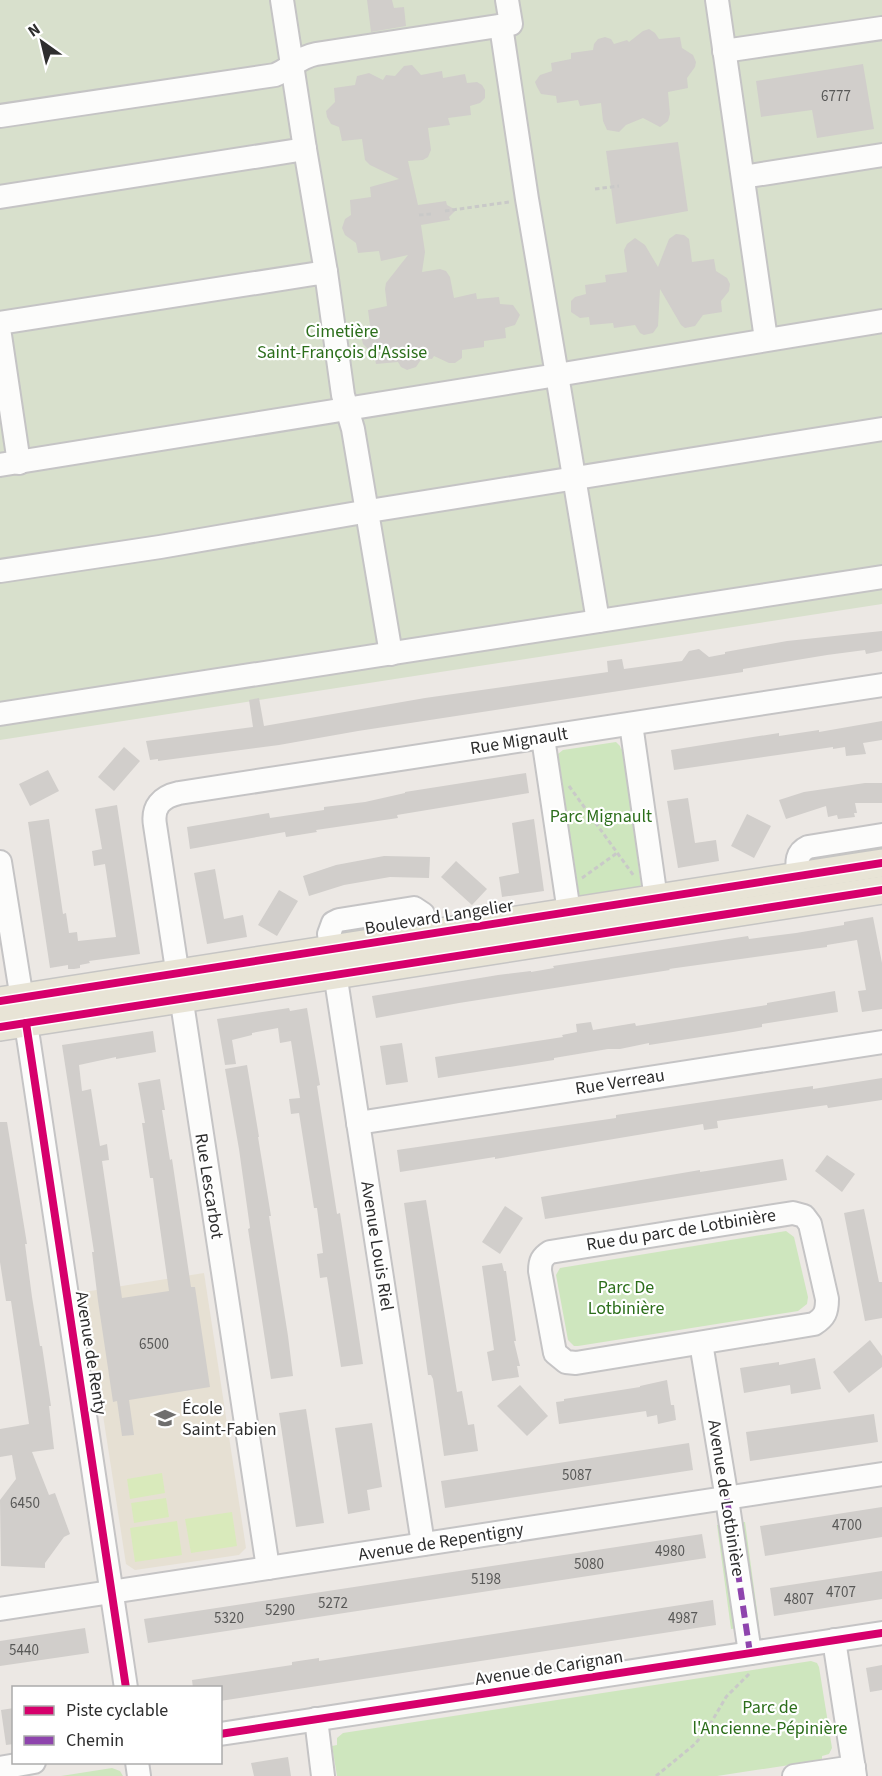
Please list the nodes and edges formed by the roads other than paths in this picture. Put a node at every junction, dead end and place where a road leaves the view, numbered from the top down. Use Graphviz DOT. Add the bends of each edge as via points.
graph roads {
  1 [pos="282,0"];
  2 [pos="507,0"];
  3 [pos="717,0"];
  4 [pos="501,26"];
  5 [pos="882,28"];
  6 [pos="724,51"];
  7 [pos="292,65"];
  8 [pos="0,116"];
  9 [pos="304,149"];
  10 [pos="882,155"];
  11 [pos="743,177"];
  12 [pos="0,197"];
  13 [pos="326,272"];
  14 [pos="882,321"];
  15 [pos="0,323"];
  16 [pos="0,335"];
  17 [pos="766,339"];
  18 [pos="557,375"];
  19 [pos="348,410"];
  20 [pos="882,429"];
  21 [pos="10,464"];
  22 [pos="575,478"];
  23 [pos="369,511"];
  24 [pos="0,572"];
  25 [pos="882,577"];
  26 [pos="598,621"];
  27 [pos="391,654"];
  28 [pos="882,685"];
  29 [pos="0,714"];
  30 [pos="631,724"];
  31 [pos="543,738"];
  32 [pos="158,804"];
  33 [pos="882,836"];
  34 [pos="0,862"];
  35 [pos="882,863"];
  36 [pos="798,876"];
  37 [pos="882,890"];
  38 [pos="656,899"];
  39 [pos="569,912"];
  40 [pos="334,962"];
  41 [pos="178,986"];
  42 [pos="12,1012"];
  43 [pos="882,1042"];
  44 [pos="358,1123"];
  45 [pos="701,1343"];
  46 [pos="882,1474"];
  47 [pos="728,1499"];
  48 [pos="423,1544"];
  49 [pos="267,1568"];
  50 [pos="112,1592"];
  51 [pos="0,1609"];
  52 [pos="882,1633"];
  53 [pos="834,1640"];
  54 [pos="751,1660"];
  55 [pos="126,1686"];
  56 [pos="316,1719"];
  57 [pos="222,1734"];
  58 [pos="23,1764"];
  59 [pos="0,1768"];
  60 [pos="855,1772"];
  61 [pos="323,1776"];
  62 [pos="794,1776"];
  1 -- 7 [label="street"];
  2 -- 4 [label="street" via="511,24"];
  3 -- 6 [label="street"];
  4 -- 7 [label="street" via="316,54"];
  4 -- 18 [label="street"];
  5 -- 6 [label="street"];
  6 -- 11 [label="street"];
  7 -- 8 [label="street" via="275,75"];
  7 -- 9 [label="street"];
  9 -- 12 [label="street"];
  9 -- 13 [label="street"];
  10 -- 11 [label="street"];
  11 -- 17 [label="street"];
  13 -- 15 [label="street"];
  13 -- 19 [label="street"];
  14 -- 17 [label="street"];
  16 -- 21 [label="street"];
  17 -- 18 [label="street"];
  18 -- 19 [label="street"];
  18 -- 22 [label="street"];
  19 -- 21 [label="street"];
  19 -- 23 [label="street"];
  20 -- 22 [label="street"];
  22 -- 23 [label="street"];
  22 -- 26 [label="street"];
  23 -- 24 [label="street"];
  23 -- 27 [label="street"];
  25 -- 26 [label="street"];
  26 -- 27 [label="street"];
  27 -- 29 [label="street"];
  28 -- 30 [label="street, Rue Mignault"];
  30 -- 31 [label="street, Rue Mignault"];
  30 -- 38 [label="street"];
  31 -- 32 [label="street, Rue Mignault" via="179,793"];
  31 -- 39 [label="street"];
  32 -- 41 [label="street, Rue Lescarbot" via="154,816"];
  33 -- 36 [label="street" via="802,849 797,858"];
  34 -- 42 [label="street, Avenue de Renty"];
  35 -- 36 [label="main road, Boulevard Langelier"];
  36 -- 38 [label="main road, Boulevard Langelier"];
  37 -- 40 [label="main road, Boulevard Langelier"];
  38 -- 39 [label="main road, Boulevard Langelier"];
  39 -- 40 [label="main road, Boulevard Langelier" via="427,934"];
  40 -- 41 [label="main road, Boulevard Langelier"];
  40 -- 44 [label="street, Avenue Louis Riel"];
  41 -- 42 [label="main road, Boulevard Langelier"];
  41 -- 49 [label="street, Rue Lescarbot"];
  42 -- 50 [label="street, Avenue de Renty"];
  43 -- 44 [label="street, Rue Verreau"];
  44 -- 48 [label="street, Avenue Louis Riel"];
  45 -- 45 [label="street, Rue du parc de Lotbinière" via="576,1363 560,1359 552,1346 540,1270 543,1256 558,1250 770,1216 804,1216 813,1234 827,1299 823,1319 814,1324"];
  45 -- 47 [label="street, Avenue de Lotbinière"];
  46 -- 47 [label="street, Avenue de Repentigny"];
  47 -- 48 [label="street, Avenue de Repentigny"];
  47 -- 54 [label="street, Avenue de Lotbinière"];
  48 -- 49 [label="street, Avenue de Repentigny"];
  49 -- 50 [label="street, Avenue de Repentigny"];
  50 -- 51 [label="street, Avenue de Repentigny"];
  50 -- 55 [label="street, Avenue de Renty"];
  52 -- 53 [label="street, Avenue de Carignan"];
  53 -- 54 [label="street, Avenue de Carignan"];
  53 -- 60 [label="street"];
  54 -- 56 [label="street, Avenue de Carignan"];
  56 -- 57 [label="street, Avenue de Carignan"];
  56 -- 61 [label="street"];
  58 -- 59 [label="street"];
  60 -- 62 [label="street"];
}
